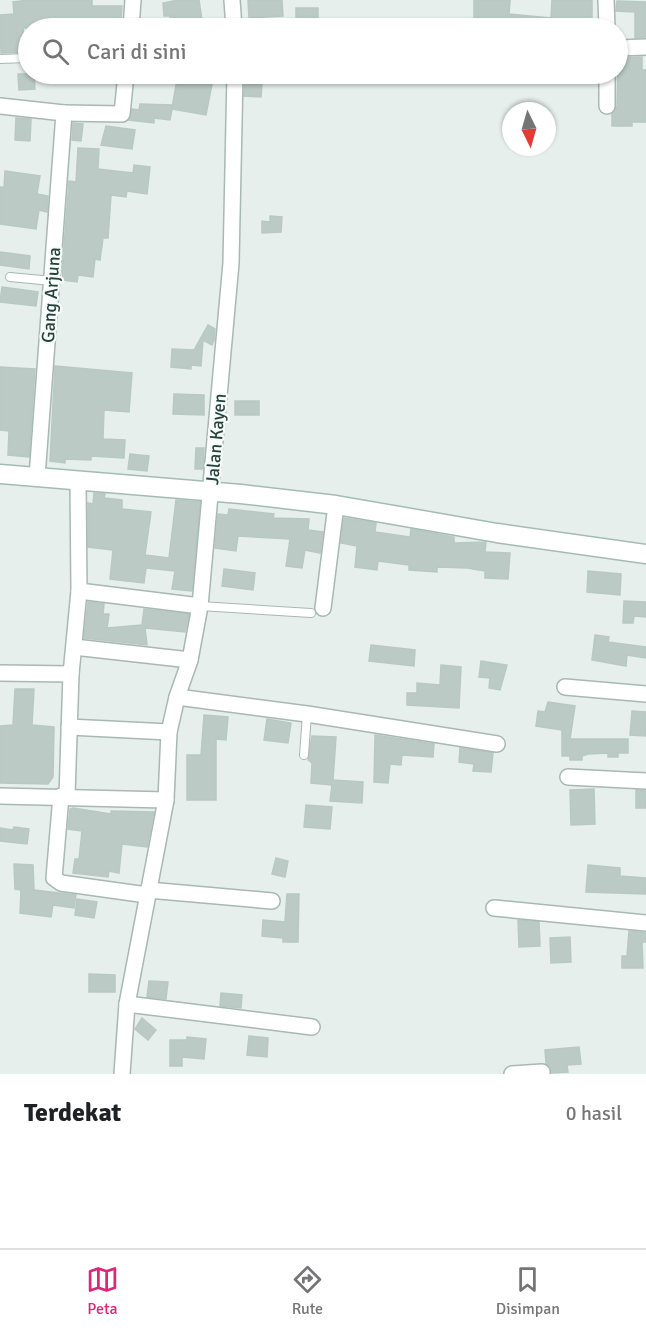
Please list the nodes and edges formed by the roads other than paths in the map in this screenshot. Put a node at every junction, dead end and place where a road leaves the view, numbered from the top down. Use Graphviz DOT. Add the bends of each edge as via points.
graph roads {
  1 [pos="133,0"];
  2 [pos="232,0"];
  3 [pos="606,0"];
  4 [pos="132,18"];
  5 [pos="233,18"];
  6 [pos="607,18"];
  7 [pos="628,48"];
  8 [pos="645,48"];
  9 [pos="18,58"];
  10 [pos="0,59"];
  11 [pos="125,84"];
  12 [pos="235,84"];
  13 [pos="607,84"];
  14 [pos="0,106"];
  15 [pos="607,106"];
  16 [pos="64,113"];
  17 [pos="10,277"];
  18 [pos="52,281"];
  19 [pos="0,474"];
  20 [pos="37,477"];
  21 [pos="78,482"];
  22 [pos="212,492"];
  23 [pos="336,505"];
  24 [pos="646,554"];
  25 [pos="78,591"];
  26 [pos="201,606"];
  27 [pos="317,610"];
  28 [pos="74,647"];
  29 [pos="190,660"];
  30 [pos="0,673"];
  31 [pos="71,674"];
  32 [pos="565,687"];
  33 [pos="646,694"];
  34 [pos="177,697"];
  35 [pos="307,714"];
  36 [pos="69,726"];
  37 [pos="169,732"];
  38 [pos="497,744"];
  39 [pos="304,755"];
  40 [pos="568,777"];
  41 [pos="646,781"];
  42 [pos="0,796"];
  43 [pos="64,796"];
  44 [pos="166,800"];
  45 [pos="148,892"];
  46 [pos="272,901"];
  47 [pos="494,908"];
  48 [pos="646,923"];
  49 [pos="127,1004"];
  50 [pos="312,1027"];
  51 [pos="542,1072"];
  52 [pos="122,1074"];
  53 [pos="512,1074"];
  1 -- 4 [label="street"];
  2 -- 5 [label="street"];
  3 -- 6 [label="street"];
  7 -- 8 [label="street"];
  9 -- 10 [label="lane"];
  11 -- 16 [label="street" via="122,114"];
  12 -- 22 [label="street, Jalan Kayen" via="231,263"];
  13 -- 15 [label="street"];
  14 -- 16 [label="street"];
  16 -- 18 [label="street, Gang Arjuna"];
  17 -- 18 [label="lane"];
  18 -- 20 [label="street, Gang Arjuna"];
  19 -- 20 [label="main road"];
  20 -- 21 [label="main road"];
  21 -- 22 [label="main road"];
  21 -- 25 [label="street"];
  22 -- 23 [label="main road"];
  22 -- 26 [label="street, Jalan Kayen"];
  23 -- 24 [label="main road"];
  23 -- 27 [label="street"];
  25 -- 26 [label="street"];
  25 -- 28 [label="street"];
  26 -- 27 [label="lane"];
  26 -- 29 [label="street, Jalan Kayen"];
  28 -- 29 [label="street"];
  28 -- 31 [label="street"];
  29 -- 34 [label="street, Jalan Kayen"];
  30 -- 31 [label="street"];
  31 -- 36 [label="street"];
  32 -- 33 [label="street"];
  34 -- 35 [label="street"];
  34 -- 37 [label="street, Jalan Kayen"];
  35 -- 38 [label="street"];
  35 -- 39 [label="lane"];
  36 -- 37 [label="street"];
  36 -- 43 [label="street"];
  37 -- 44 [label="street, Jalan Kayen"];
  40 -- 41 [label="street"];
  42 -- 43 [label="street"];
  43 -- 44 [label="street"];
  43 -- 45 [label="street" via="54,878 61,883"];
  44 -- 45 [label="street, Jalan Kayen"];
  45 -- 46 [label="street"];
  45 -- 49 [label="street, Jalan Kayen"];
  47 -- 48 [label="street"];
  49 -- 50 [label="street"];
  49 -- 52 [label="street, Jalan Kayen"];
  51 -- 53 [label="street"];
}
